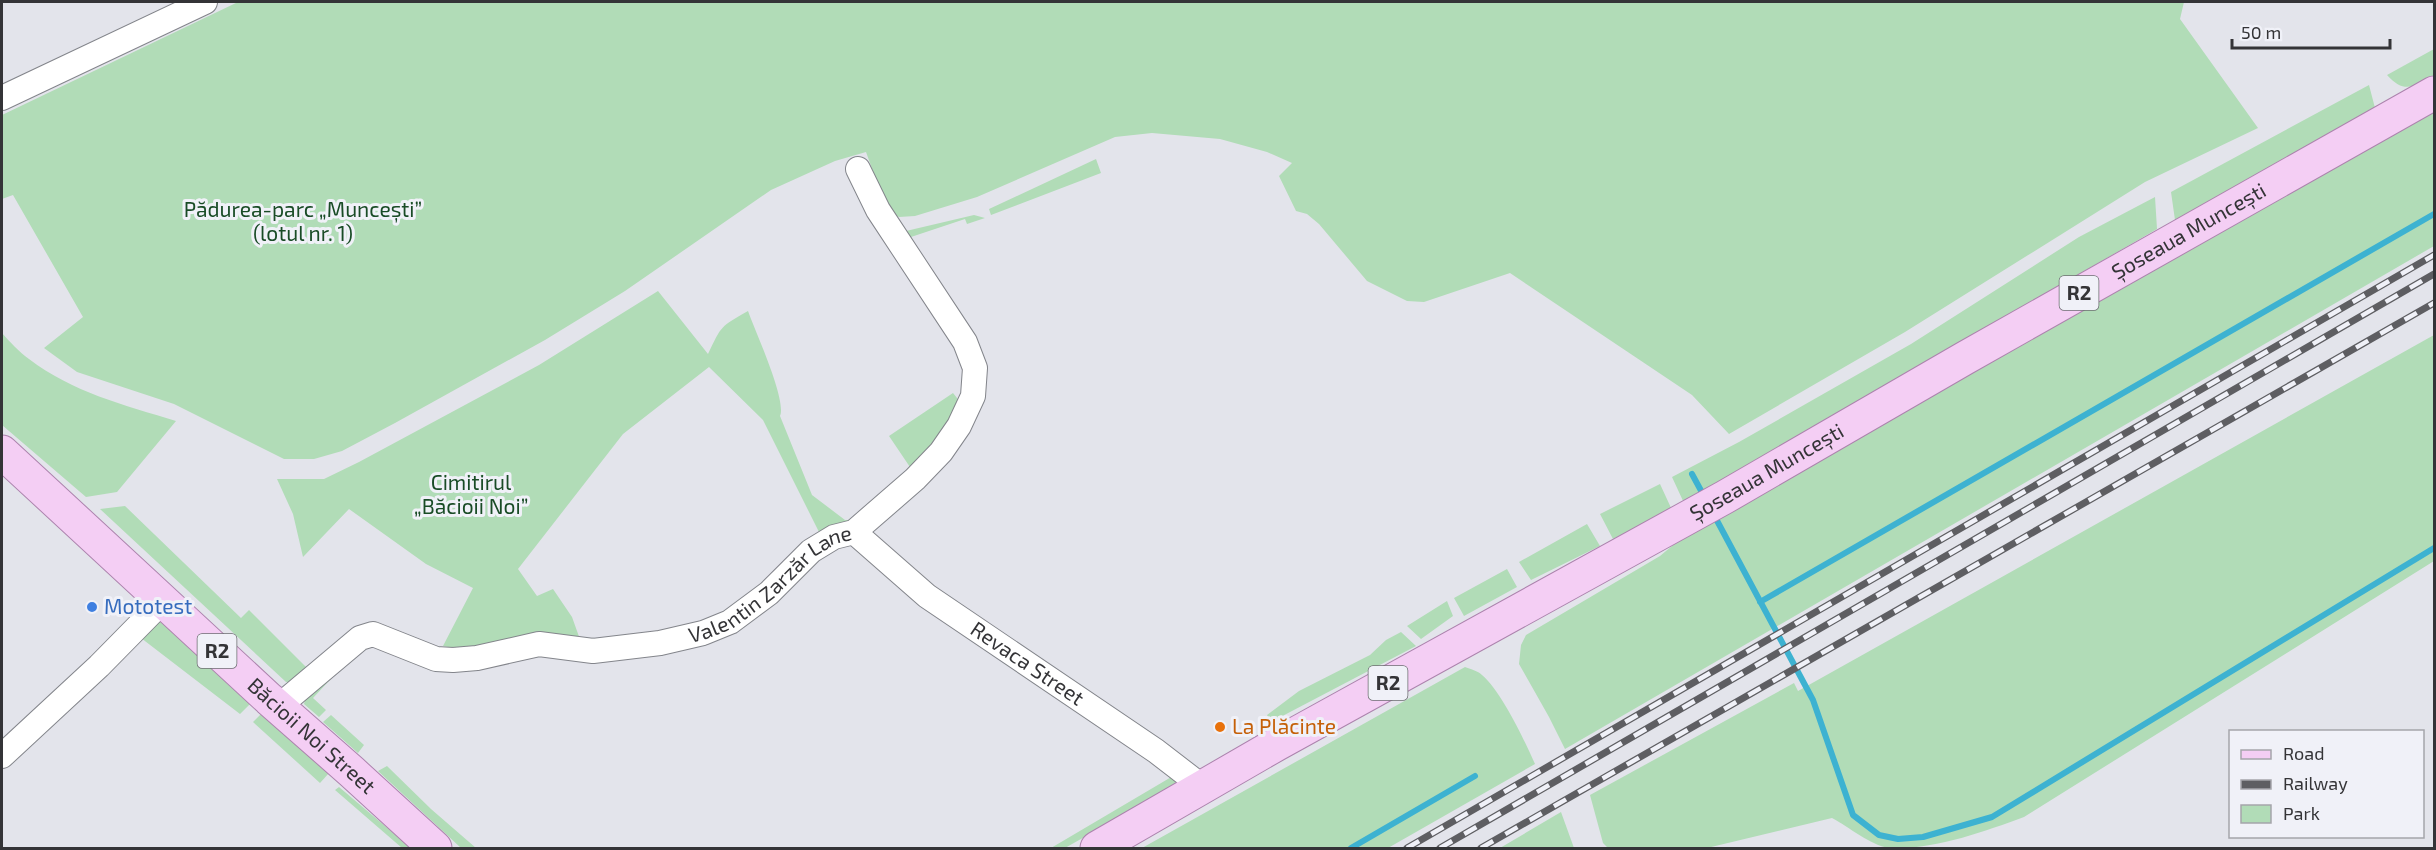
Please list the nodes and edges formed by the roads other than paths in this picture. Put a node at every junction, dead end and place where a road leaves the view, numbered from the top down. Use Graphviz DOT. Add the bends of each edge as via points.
graph roads {
  1 [pos="205,2"];
  2 [pos="2434,93"];
  3 [pos="2,98"];
  4 [pos="858,170"];
  5 [pos="5,461"];
  6 [pos="854,532"];
  7 [pos="163,601"];
  8 [pos="278,707"];
  9 [pos="2,756"];
  10 [pos="1204,788"];
  11 [pos="435,849"];
  12 [pos="1097,849"];
  1 -- 3 [label="street"];
  2 -- 10 [label="main road, Șoseaua Muncești / R2"];
  4 -- 6 [label="street, Valentin Zarzăr Lane" via="878,210 965,342 975,368 975,382 967,409 941,452"];
  5 -- 7 [label="main road, Băcioii Noi Street / R2"];
  6 -- 8 [label="street, Valentin Zarzăr Lane" via="834,537 811,551 769,593 730,622 703,633 594,651 539,644 453,660 436,659 373,634 360,638"];
  6 -- 10 [label="street, Revaca Street" via="927,596 1156,751"];
  7 -- 8 [label="main road, Băcioii Noi Street / R2"];
  7 -- 9 [label="street"];
  8 -- 11 [label="main road, Băcioii Noi Street / R2"];
  10 -- 12 [label="main road, Șoseaua Muncești / R2"];
}
